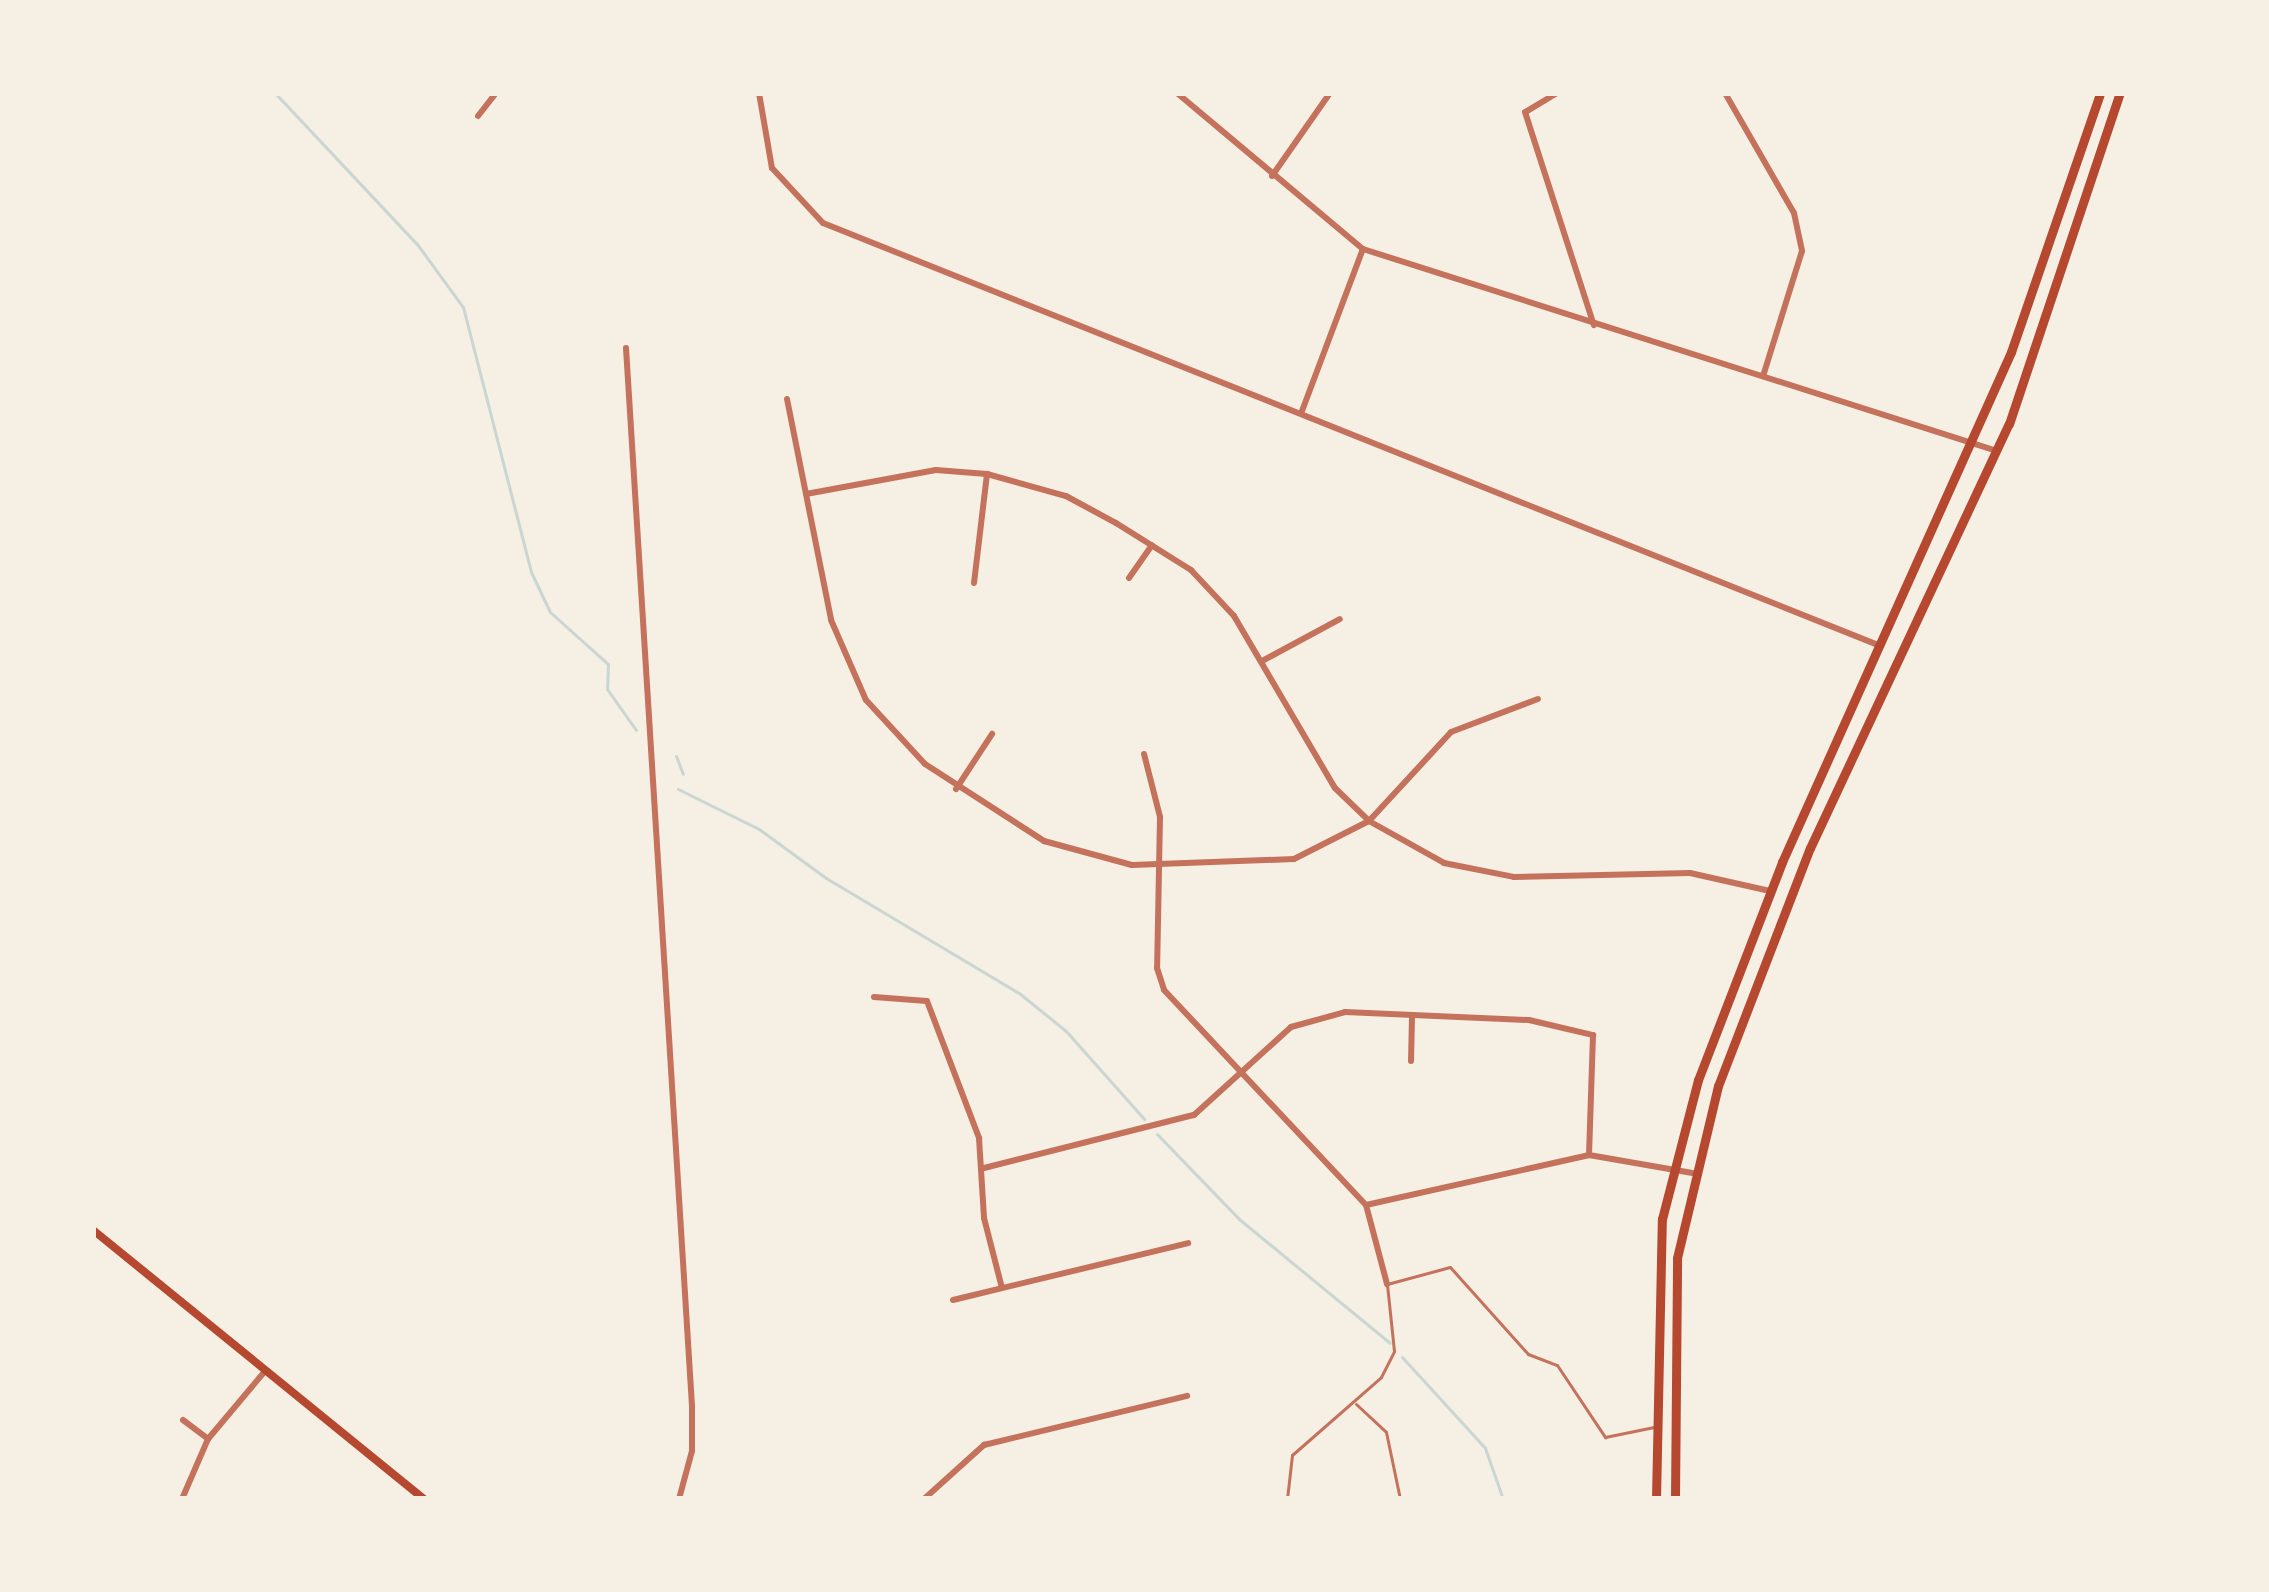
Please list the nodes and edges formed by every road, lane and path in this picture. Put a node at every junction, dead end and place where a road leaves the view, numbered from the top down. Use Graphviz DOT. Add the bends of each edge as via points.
graph roads {
  1 [pos="496,93"];
  2 [pos="759,93"];
  3 [pos="1178,93"];
  4 [pos="1330,93"];
  5 [pos="1557,93"];
  6 [pos="1725,93"];
  7 [pos="2100,93"];
  8 [pos="2120,93"];
  9 [pos="478,116"];
  10 [pos="1272,176"];
  11 [pos="1363,249"];
  12 [pos="1594,326"];
  13 [pos="626,348"];
  14 [pos="1763,376"];
  15 [pos="787,399"];
  16 [pos="1302,411"];
  17 [pos="1971,442"];
  18 [pos="1997,451"];
  19 [pos="987,474"];
  20 [pos="806,494"];
  21 [pos="1152,544"];
  22 [pos="1129,578"];
  23 [pos="974,583"];
  24 [pos="1340,619"];
  25 [pos="1878,645"];
  26 [pos="1264,660"];
  27 [pos="1538,699"];
  28 [pos="992,734"];
  29 [pos="1144,754"];
  30 [pos="956,789"];
  31 [pos="1369,821"];
  32 [pos="1162,867"];
  33 [pos="1770,890"];
  34 [pos="874,997"];
  35 [pos="1412,1016"];
  36 [pos="1411,1061"];
  37 [pos="1244,1072"];
  38 [pos="1588,1155"];
  39 [pos="983,1168"];
  40 [pos="1671,1170"];
  41 [pos="1692,1173"];
  42 [pos="1366,1205"];
  43 [pos="93,1230"];
  44 [pos="1188,1243"];
  45 [pos="1387,1284"];
  46 [pos="1002,1288"];
  47 [pos="953,1300"];
  48 [pos="266,1370"];
  49 [pos="1187,1396"];
  50 [pos="1355,1402"];
  51 [pos="183,1420"];
  52 [pos="1655,1427"];
  53 [pos="208,1439"];
  54 [pos="182,1499"];
  55 [pos="424,1499"];
  56 [pos="679,1499"];
  57 [pos="924,1499"];
  58 [pos="1287,1499"];
  59 [pos="1400,1499"];
  60 [pos="1656,1499"];
  61 [pos="1675,1499"];
  1 -- 9 [label="street"];
  2 -- 16 [label="street" via="772,168 785,191 823,223"];
  3 -- 10 [label="street"];
  4 -- 10 [label="street"];
  5 -- 12 [label="street" via="1525,112"];
  6 -- 14 [label="street" via="1794,213 1802,251"];
  7 -- 17 [label="main road" via="2023,320"];
  8 -- 18 [label="main road"];
  10 -- 11 [label="street"];
  11 -- 12 [label="street"];
  11 -- 16 [label="street"];
  12 -- 14 [label="street"];
  13 -- 56 [label="street" via="691,1384 692,1450"];
  14 -- 17 [label="street"];
  15 -- 20 [label="street"];
  16 -- 25 [label="street"];
  17 -- 18 [label="street"];
  17 -- 25 [label="main road"];
  18 -- 41 [label="main road" via="1804,863"];
  19 -- 20 [label="street" via="937,470"];
  19 -- 21 [label="street" via="1066,496"];
  19 -- 23 [label="street"];
  20 -- 30 [label="street" via="843,656 889,728"];
  21 -- 22 [label="street"];
  21 -- 26 [label="street" via="1191,570"];
  24 -- 26 [label="street"];
  25 -- 33 [label="main road"];
  26 -- 31 [label="street" via="1335,788"];
  27 -- 31 [label="street" via="1450,732"];
  28 -- 30 [label="street"];
  29 -- 32 [label="street"];
  30 -- 32 [label="street" via="1044,841"];
  31 -- 32 [label="street" via="1294,859"];
  31 -- 33 [label="street" via="1479,874 1690,873"];
  32 -- 37 [label="street" via="1157,968 1164,990"];
  33 -- 40 [label="main road"];
  34 -- 39 [label="street" via="926,1001"];
  35 -- 36 [label="street"];
  35 -- 37 [label="street" via="1317,1016 1291,1027"];
  35 -- 38 [label="street" via="1529,1020 1594,1035"];
  37 -- 39 [label="street" via="1194,1115"];
  37 -- 42 [label="street"];
  38 -- 40 [label="street"];
  38 -- 42 [label="street"];
  39 -- 46 [label="street" via="984,1218"];
  40 -- 41 [label="street"];
  40 -- 52 [label="main road" via="1658,1267"];
  41 -- 61 [label="main road" via="1673,1310"];
  42 -- 45 [label="street"];
  43 -- 48 [label="main road"];
  44 -- 46 [label="street"];
  45 -- 50 [label="lane" via="1394,1351"];
  45 -- 52 [label="lane" via="1450,1267 1528,1354 1557,1365 1605,1437"];
  46 -- 47 [label="street"];
  48 -- 53 [label="street"];
  48 -- 55 [label="main road"];
  49 -- 57 [label="street" via="984,1445"];
  50 -- 58 [label="lane" via="1292,1455"];
  50 -- 59 [label="lane" via="1386,1432"];
  51 -- 53 [label="street"];
  52 -- 60 [label="main road"];
  53 -- 54 [label="street"];
}
